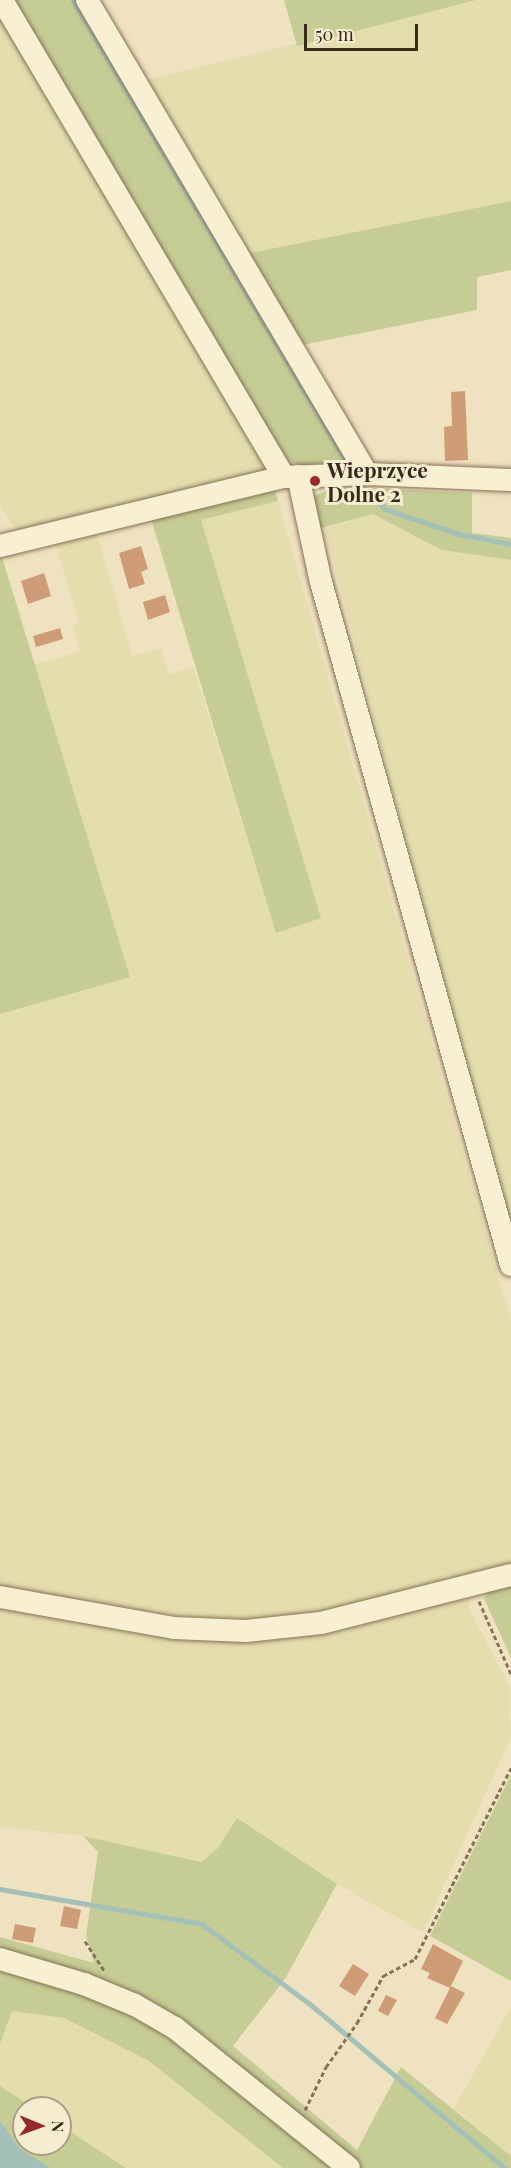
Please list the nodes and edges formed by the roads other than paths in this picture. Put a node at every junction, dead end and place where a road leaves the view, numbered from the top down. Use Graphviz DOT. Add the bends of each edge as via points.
graph roads {
  1 [pos="2,0"];
  2 [pos="87,0"];
  3 [pos="367,474"];
  4 [pos="291,477"];
  5 [pos="511,480"];
  6 [pos="0,546"];
  7 [pos="511,1265"];
  8 [pos="511,1575"];
  9 [pos="0,1597"];
  10 [pos="0,1959"];
  11 [pos="350,2168"];
  1 -- 4 [label="street"];
  2 -- 3 [label="street"];
  3 -- 4 [label="street"];
  3 -- 5 [label="street"];
  4 -- 6 [label="street"];
  4 -- 7 [label="street"];
  8 -- 9 [label="street" via="321,1623 246,1631 174,1628"];
  10 -- 11 [label="street" via="84,1984 135,2005 223,2063"];
}
